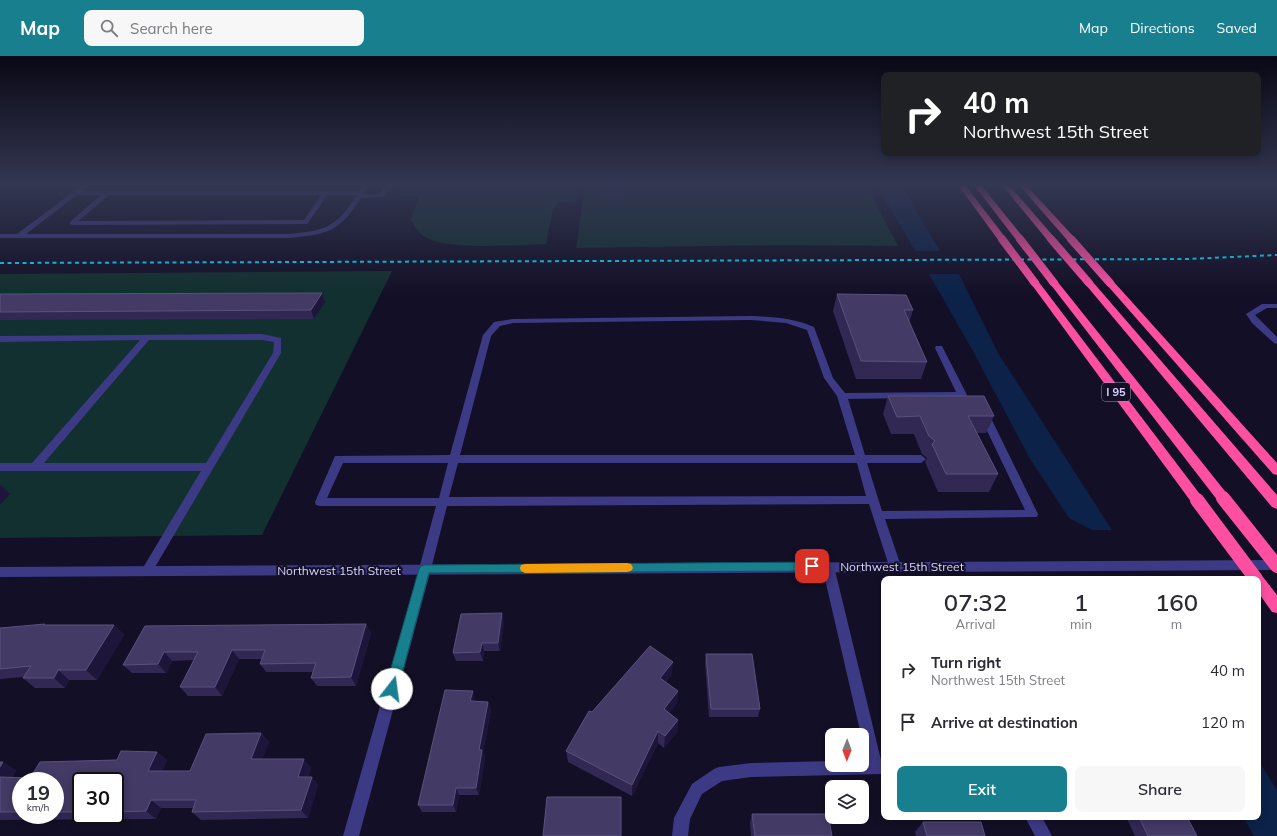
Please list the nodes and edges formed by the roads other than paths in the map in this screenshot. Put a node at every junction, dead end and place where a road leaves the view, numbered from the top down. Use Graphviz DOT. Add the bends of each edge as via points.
graph roads {
  1 [pos="38,221"];
  2 [pos="74,221"];
  3 [pos="306,221"];
  4 [pos="342,221"];
  5 [pos="989,221"];
  6 [pos="1006,221"];
  7 [pos="1036,221"];
  8 [pos="1055,221"];
  9 [pos="204,222"];
  10 [pos="0,236"];
  11 [pos="19,236"];
  12 [pos="192,236"];
  13 [pos="1277,306"];
  14 [pos="147,338"];
  15 [pos="1,340"];
  16 [pos="1277,341"];
  17 [pos="939,348"];
  18 [pos="962,395"];
  19 [pos="842,396"];
  20 [pos="455,459"];
  21 [pos="861,459"];
  22 [pos="922,459"];
  23 [pos="0,467"];
  24 [pos="35,467"];
  25 [pos="209,467"];
  26 [pos="1277,471"];
  27 [pos="873,500"];
  28 [pos="1275,501"];
  29 [pos="444,502"];
  30 [pos="878,515"];
  31 [pos="828,566"];
  32 [pos="895,566"];
  33 [pos="1277,566"];
  34 [pos="424,569"];
  35 [pos="146,571"];
  36 [pos="0,572"];
  37 [pos="1254,576"];
  38 [pos="1261,585"];
  39 [pos="1277,607"];
  40 [pos="879,767"];
  41 [pos="1035,820"];
  42 [pos="351,836"];
  43 [pos="680,836"];
  44 [pos="1044,836"];
  1 -- 11 [label="street"];
  2 -- 9 [label="street" via="72,223"];
  3 -- 9 [label="street"];
  4 -- 12 [label="street" via="318,233 287,236"];
  5 -- 37 [label="highway, I 95, bridge"];
  6 -- 33 [label="highway, bridge"];
  7 -- 28 [label="highway, bridge"];
  8 -- 26 [label="highway, bridge"];
  9 -- 12 [label="street"];
  10 -- 11 [label="street"];
  11 -- 12 [label="street"];
  13 -- 16 [label="street" via="1265,306 1250,314"];
  14 -- 15 [label="street"];
  14 -- 24 [label="street"];
  14 -- 25 [label="street" via="262,337 278,340 277,353"];
  17 -- 18 [label="street"];
  18 -- 19 [label="street"];
  18 -- 30 [label="street" via="975,402 1033,514"];
  19 -- 20 [label="street" via="829,378 812,329 796,322 754,319 502,322 486,335"];
  19 -- 21 [label="street"];
  20 -- 21 [label="street"];
  20 -- 29 [label="street"];
  20 -- 29 [label="street" via="339,459 320,502"];
  21 -- 22 [label="street"];
  21 -- 27 [label="street"];
  23 -- 24 [label="street"];
  24 -- 25 [label="street"];
  25 -- 35 [label="street"];
  27 -- 29 [label="street"];
  27 -- 30 [label="street"];
  29 -- 34 [label="street"];
  30 -- 32 [label="street"];
  31 -- 32 [label="street, Northwest 15th Street"];
  31 -- 34 [label="street, Northwest 15th Street"];
  31 -- 40 [label="street"];
  32 -- 33 [label="street, Northwest 15th Street"];
  34 -- 35 [label="street, Northwest 15th Street"];
  34 -- 42 [label="street"];
  35 -- 36 [label="street, Northwest 15th Street"];
  38 -- 39 [label="highway, I 95"];
  40 -- 43 [label="street" via="751,770 719,774 698,789 682,818"];
  41 -- 44 [label="street"];
}
